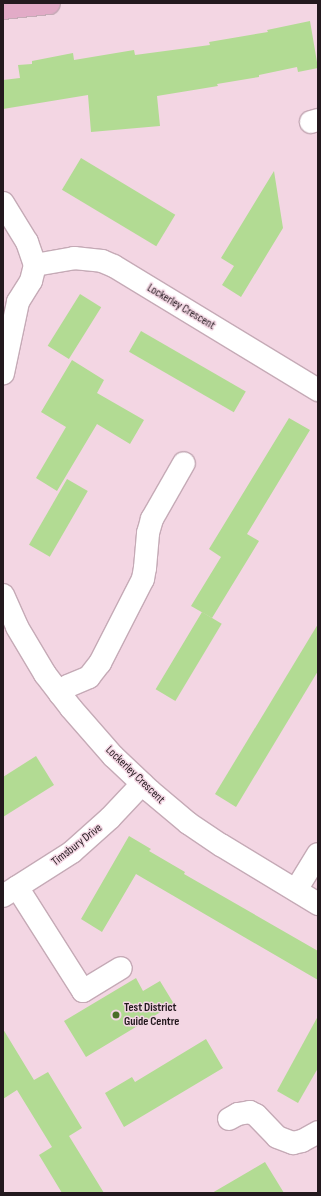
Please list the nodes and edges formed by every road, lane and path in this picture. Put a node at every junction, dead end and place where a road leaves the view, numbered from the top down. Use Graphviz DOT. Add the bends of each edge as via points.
graph roads {
  1 [pos="49,3"];
  2 [pos="3,8"];
  3 [pos="7,216"];
  4 [pos="35,265"];
  5 [pos="3,373"];
  6 [pos="318,390"];
  7 [pos="184,463"];
  8 [pos="3,595"];
  9 [pos="60,694"];
  10 [pos="142,784"];
  11 [pos="318,854"];
  12 [pos="296,890"];
  13 [pos="10,891"];
  14 [pos="318,904"];
  15 [pos="121,968"];
  16 [pos="230,1119"];
  17 [pos="318,1132"];
  1 -- 2 [label="main road"];
  3 -- 4 [label="street" via="27,242"];
  4 -- 5 [label="street" via="31,281 17,307"];
  4 -- 6 [label="street, Lockerley Crescent" via="74,258 102,261 114,266"];
  7 -- 9 [label="street" via="152,519 142,579 100,663 89,677 68,686"];
  8 -- 9 [label="street, Lockerley Crescent" via="33,655"];
  9 -- 10 [label="street, Lockerley Crescent" via="113,756"];
  10 -- 12 [label="street, Lockerley Crescent" via="206,836"];
  10 -- 13 [label="street, Timsbury Drive" via="110,818 72,852"];
  11 -- 12 [label="street"];
  12 -- 14 [label="street, Lockerley Crescent"];
  13 -- 15 [label="street" via="83,991"];
  16 -- 17 [label="street" via="238,1114 250,1112 277,1137 293,1143 302,1142"];
}
